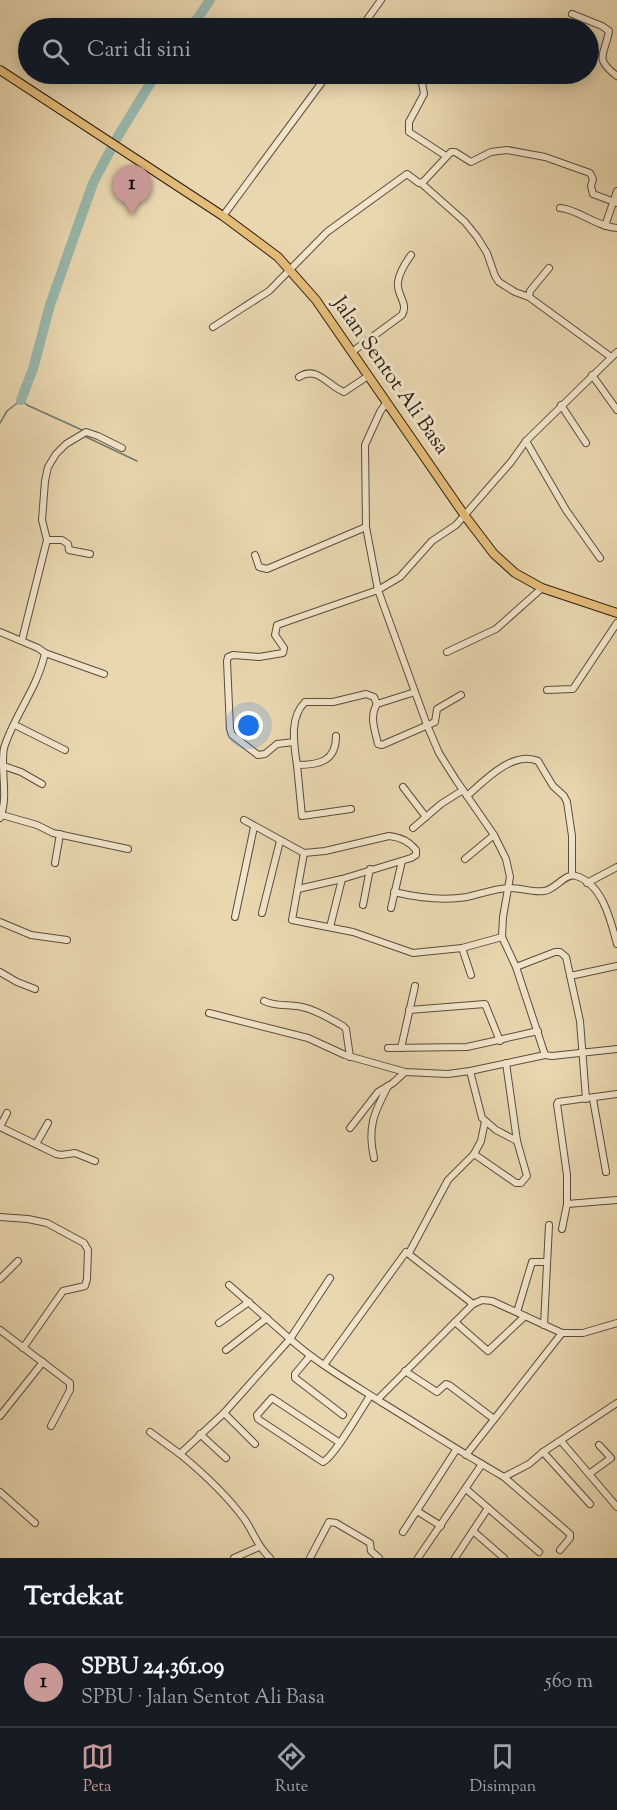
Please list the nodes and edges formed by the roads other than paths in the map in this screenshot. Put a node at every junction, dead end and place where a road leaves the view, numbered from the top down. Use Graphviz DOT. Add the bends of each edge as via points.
graph roads {
  1 [pos="381,0"];
  2 [pos="572,14"];
  3 [pos="369,18"];
  4 [pos="582,18"];
  5 [pos="599,25"];
  6 [pos="0,65"];
  7 [pos="0,70"];
  8 [pos="10,75"];
  9 [pos="617,76"];
  10 [pos="18,80"];
  11 [pos="23,84"];
  12 [pos="321,84"];
  13 [pos="422,84"];
  14 [pos="446,156"];
  15 [pos="421,183"];
  16 [pos="617,191"];
  17 [pos="615,202"];
  18 [pos="560,208"];
  19 [pos="223,216"];
  20 [pos="605,226"];
  21 [pos="617,228"];
  22 [pos="411,255"];
  23 [pos="549,268"];
  24 [pos="290,271"];
  25 [pos="529,297"];
  26 [pos="213,327"];
  27 [pos="352,352"];
  28 [pos="617,352"];
  29 [pos="611,357"];
  30 [pos="592,375"];
  31 [pos="368,376"];
  32 [pos="299,377"];
  33 [pos="386,403"];
  34 [pos="561,405"];
  35 [pos="617,410"];
  36 [pos="526,441"];
  37 [pos="586,443"];
  38 [pos="122,448"];
  39 [pos="465,516"];
  40 [pos="366,527"];
  41 [pos="46,540"];
  42 [pos="90,554"];
  43 [pos="255,555"];
  44 [pos="600,558"];
  45 [pos="542,588"];
  46 [pos="378,590"];
  47 [pos="617,613"];
  48 [pos="617,623"];
  49 [pos="0,633"];
  50 [pos="22,640"];
  51 [pos="447,652"];
  52 [pos="45,653"];
  53 [pos="104,674"];
  54 [pos="547,690"];
  55 [pos="415,692"];
  56 [pos="461,695"];
  57 [pos="377,704"];
  58 [pos="15,725"];
  59 [pos="427,726"];
  60 [pos="336,736"];
  61 [pos="294,742"];
  62 [pos="65,750"];
  63 [pos="1,765"];
  64 [pos="297,765"];
  65 [pos="42,784"];
  66 [pos="403,787"];
  67 [pos="463,790"];
  68 [pos="2,796"];
  69 [pos="467,796"];
  70 [pos="351,809"];
  71 [pos="1,816"];
  72 [pos="426,817"];
  73 [pos="244,820"];
  74 [pos="254,827"];
  75 [pos="413,828"];
  76 [pos="60,834"];
  77 [pos="494,835"];
  78 [pos="280,841"];
  79 [pos="128,849"];
  80 [pos="304,853"];
  81 [pos="465,859"];
  82 [pos="402,861"];
  83 [pos="56,863"];
  84 [pos="617,867"];
  85 [pos="370,869"];
  86 [pos="572,875"];
  87 [pos="342,879"];
  88 [pos="587,883"];
  89 [pos="298,888"];
  90 [pos="508,888"];
  91 [pos="394,892"];
  92 [pos="363,905"];
  93 [pos="391,908"];
  94 [pos="262,913"];
  95 [pos="235,917"];
  96 [pos="0,922"];
  97 [pos="330,927"];
  98 [pos="502,937"];
  99 [pos="67,940"];
  100 [pos="617,944"];
  101 [pos="462,948"];
  102 [pos="617,966"];
  103 [pos="516,967"];
  104 [pos="0,972"];
  105 [pos="471,975"];
  106 [pos="570,976"];
  107 [pos="415,986"];
  108 [pos="35,989"];
  109 [pos="264,1001"];
  110 [pos="409,1010"];
  111 [pos="209,1013"];
  112 [pos="538,1031"];
  113 [pos="500,1041"];
  114 [pos="388,1048"];
  115 [pos="401,1048"];
  116 [pos="617,1049"];
  117 [pos="581,1052"];
  118 [pos="545,1055"];
  119 [pos="350,1057"];
  120 [pos="506,1063"];
  121 [pos="471,1071"];
  122 [pos="405,1072"];
  123 [pos="388,1085"];
  124 [pos="617,1094"];
  125 [pos="586,1098"];
  126 [pos="593,1099"];
  127 [pos="7,1113"];
  128 [pos="484,1121"];
  129 [pos="48,1123"];
  130 [pos="0,1127"];
  131 [pos="350,1128"];
  132 [pos="517,1141"];
  133 [pos="36,1144"];
  134 [pos="474,1154"];
  135 [pos="374,1158"];
  136 [pos="95,1161"];
  137 [pos="606,1172"];
  138 [pos="617,1200"];
  139 [pos="567,1204"];
  140 [pos="0,1217"];
  141 [pos="549,1225"];
  142 [pos="562,1229"];
  143 [pos="409,1252"];
  144 [pos="18,1261"];
  145 [pos="547,1262"];
  146 [pos="330,1278"];
  147 [pos="0,1279"];
  148 [pos="229,1285"];
  149 [pos="249,1302"];
  150 [pos="473,1304"];
  151 [pos="517,1312"];
  152 [pos="525,1316"];
  153 [pos="267,1318"];
  154 [pos="455,1322"];
  155 [pos="219,1323"];
  156 [pos="617,1323"];
  157 [pos="544,1324"];
  158 [pos="0,1330"];
  159 [pos="562,1333"];
  160 [pos="290,1339"];
  161 [pos="22,1348"];
  162 [pos="226,1350"];
  163 [pos="310,1356"];
  164 [pos="43,1362"];
  165 [pos="324,1365"];
  166 [pos="405,1371"];
  167 [pos="370,1396"];
  168 [pos="378,1399"];
  169 [pos="617,1403"];
  170 [pos="224,1413"];
  171 [pos="343,1415"];
  172 [pos="0,1416"];
  173 [pos="494,1419"];
  174 [pos="51,1426"];
  175 [pos="150,1432"];
  176 [pos="200,1434"];
  177 [pos="561,1441"];
  178 [pos="340,1443"];
  179 [pos="255,1444"];
  180 [pos="599,1445"];
  181 [pos="456,1450"];
  182 [pos="543,1452"];
  183 [pos="180,1454"];
  184 [pos="466,1455"];
  185 [pos="226,1458"];
  186 [pos="482,1464"];
  187 [pos="589,1474"];
  188 [pos="504,1477"];
  189 [pos="466,1489"];
  190 [pos="0,1492"];
  191 [pos="590,1504"];
  192 [pos="617,1507"];
  193 [pos="488,1508"];
  194 [pos="417,1511"];
  195 [pos="35,1523"];
  196 [pos="441,1526"];
  197 [pos="473,1531"];
  198 [pos="403,1532"];
  199 [pos="259,1547"];
  200 [pos="560,1550"];
  201 [pos="538,1552"];
  202 [pos="234,1558"];
  203 [pos="270,1558"];
  204 [pos="310,1558"];
  205 [pos="379,1558"];
  206 [pos="418,1558"];
  207 [pos="455,1558"];
  208 [pos="504,1558"];
  1 -- 3 [label="street"];
  2 -- 4 [label="street"];
  5 -- 9 [label="street" via="609,31 602,59 605,67"];
  6 -- 8 [label="main road"];
  7 -- 8 [label="main road"];
  8 -- 10 [label="main road, Jalan Sentot Ali Basa"];
  11 -- 19 [label="main road, Jalan Sentot Ali Basa"];
  12 -- 19 [label="street"];
  13 -- 14 [label="street" via="424,94 409,122 409,132"];
  14 -- 15 [label="street"];
  14 -- 17 [label="street" via="453,151 473,162 498,150 545,157 590,173 593,194"];
  15 -- 24 [label="street" via="409,174 399,178 327,232"];
  15 -- 25 [label="street" via="477,237 499,282"];
  16 -- 17 [label="street"];
  17 -- 20 [label="street"];
  18 -- 20 [label="street"];
  19 -- 24 [label="main road, Jalan Sentot Ali Basa"];
  20 -- 21 [label="street"];
  22 -- 27 [label="street" via="397,283 405,305 402,315"];
  23 -- 25 [label="street"];
  24 -- 26 [label="street" via="269,291"];
  24 -- 27 [label="main road, Jalan Sentot Ali Basa" via="316,300"];
  25 -- 29 [label="street"];
  27 -- 31 [label="main road, Jalan Sentot Ali Basa"];
  28 -- 29 [label="street"];
  29 -- 30 [label="street"];
  30 -- 34 [label="street"];
  30 -- 35 [label="street"];
  31 -- 32 [label="street" via="344,392 316,375"];
  31 -- 33 [label="main road, Jalan Sentot Ali Basa"];
  33 -- 39 [label="main road, Jalan Sentot Ali Basa"];
  33 -- 40 [label="street" via="365,446"];
  34 -- 36 [label="street"];
  34 -- 37 [label="street"];
  36 -- 39 [label="street"];
  36 -- 44 [label="street" via="566,510"];
  38 -- 41 [label="street" via="86,432 56,454 45,481 42,520"];
  39 -- 45 [label="main road, Jalan Sentot Ali Basa" via="494,554 515,573"];
  39 -- 46 [label="street" via="427,546 400,577"];
  40 -- 43 [label="street" via="267,569 259,567"];
  40 -- 46 [label="street"];
  41 -- 42 [label="street" via="62,540 68,549"];
  41 -- 50 [label="street"];
  45 -- 47 [label="main road, Jalan Sentot Ali Basa"];
  45 -- 51 [label="street" via="496,629"];
  46 -- 55 [label="street"];
  46 -- 61 [label="street" via="280,622 275,635 283,653 259,657 233,655 226,660 232,735 258,755 277,744"];
  48 -- 54 [label="street" via="573,689"];
  49 -- 50 [label="street"];
  50 -- 52 [label="street"];
  52 -- 53 [label="street"];
  52 -- 58 [label="street" via="40,674"];
  55 -- 57 [label="street"];
  55 -- 59 [label="street"];
  56 -- 59 [label="street" via="437,709 435,722"];
  57 -- 59 [label="street" via="373,722 380,745"];
  57 -- 61 [label="street" via="374,697 366,694 333,702 305,702 296,716"];
  58 -- 62 [label="street"];
  58 -- 63 [label="street" via="4,747"];
  59 -- 67 [label="street"];
  60 -- 64 [label="street" via="335,750 327,759"];
  61 -- 64 [label="street"];
  63 -- 65 [label="street"];
  63 -- 68 [label="street"];
  64 -- 70 [label="street" via="302,816"];
  66 -- 72 [label="street"];
  67 -- 69 [label="street"];
  67 -- 72 [label="street"];
  68 -- 71 [label="street"];
  69 -- 77 [label="street"];
  69 -- 86 [label="street" via="514,761 538,761 567,802"];
  71 -- 76 [label="street"];
  72 -- 75 [label="street"];
  73 -- 74 [label="street"];
  74 -- 78 [label="street"];
  74 -- 95 [label="street"];
  76 -- 79 [label="street"];
  76 -- 83 [label="street"];
  77 -- 81 [label="street"];
  77 -- 90 [label="street" via="506,859"];
  78 -- 80 [label="street"];
  78 -- 94 [label="street"];
  80 -- 82 [label="street" via="389,836 416,850 416,855"];
  80 -- 89 [label="street"];
  82 -- 85 [label="street"];
  82 -- 91 [label="street"];
  84 -- 88 [label="street"];
  85 -- 87 [label="street"];
  85 -- 92 [label="street"];
  86 -- 88 [label="street"];
  86 -- 90 [label="street" via="543,891"];
  87 -- 89 [label="street"];
  87 -- 97 [label="street"];
  88 -- 100 [label="street" via="606,906"];
  89 -- 97 [label="street" via="292,920"];
  90 -- 91 [label="street" via="442,900"];
  90 -- 98 [label="street"];
  91 -- 93 [label="street"];
  96 -- 99 [label="street" via="31,935"];
  97 -- 101 [label="street" via="413,953"];
  98 -- 101 [label="street"];
  98 -- 103 [label="street"];
  101 -- 105 [label="street"];
  102 -- 106 [label="street"];
  103 -- 106 [label="street" via="560,952 566,957"];
  103 -- 112 [label="street"];
  104 -- 108 [label="street"];
  106 -- 117 [label="street" via="580,1021"];
  107 -- 110 [label="street"];
  109 -- 119 [label="street" via="314,1010 343,1026"];
  110 -- 113 [label="street" via="485,1004"];
  110 -- 115 [label="street"];
  111 -- 119 [label="street" via="308,1038"];
  112 -- 113 [label="street"];
  112 -- 118 [label="street"];
  113 -- 115 [label="street" via="467,1047"];
  114 -- 115 [label="street"];
  116 -- 117 [label="street"];
  117 -- 118 [label="street"];
  117 -- 125 [label="street"];
  118 -- 120 [label="street"];
  119 -- 122 [label="street"];
  120 -- 121 [label="street"];
  120 -- 132 [label="street"];
  121 -- 122 [label="street"];
  121 -- 128 [label="street"];
  122 -- 123 [label="street"];
  123 -- 131 [label="street"];
  123 -- 135 [label="street" via="372,1125"];
  124 -- 126 [label="street"];
  125 -- 126 [label="street"];
  125 -- 139 [label="street" via="556,1104 567,1175"];
  126 -- 137 [label="street"];
  127 -- 130 [label="street"];
  128 -- 132 [label="street"];
  128 -- 134 [label="street"];
  129 -- 133 [label="street"];
  130 -- 133 [label="street"];
  132 -- 134 [label="street" via="526,1176 521,1183"];
  133 -- 136 [label="street" via="56,1154 75,1153"];
  134 -- 143 [label="street" via="448,1180"];
  138 -- 139 [label="street"];
  139 -- 142 [label="street"];
  140 -- 161 [label="street" via="47,1223 81,1241 88,1250 85,1286 63,1291"];
  141 -- 145 [label="street"];
  143 -- 150 [label="street"];
  143 -- 165 [label="street" via="404,1253"];
  144 -- 147 [label="street"];
  145 -- 151 [label="street" via="532,1262"];
  145 -- 157 [label="street"];
  146 -- 160 [label="street"];
  148 -- 149 [label="street"];
  149 -- 153 [label="street"];
  149 -- 155 [label="street"];
  150 -- 151 [label="street" via="487,1299"];
  150 -- 154 [label="street"];
  151 -- 152 [label="street"];
  152 -- 154 [label="street" via="488,1351"];
  152 -- 157 [label="street"];
  153 -- 160 [label="street"];
  153 -- 162 [label="street"];
  154 -- 166 [label="street"];
  156 -- 159 [label="street" via="583,1333"];
  157 -- 159 [label="street"];
  158 -- 161 [label="street"];
  159 -- 173 [label="street"];
  160 -- 163 [label="street"];
  160 -- 170 [label="street"];
  161 -- 164 [label="street"];
  163 -- 165 [label="street"];
  163 -- 171 [label="street" via="294,1376"];
  164 -- 172 [label="street"];
  164 -- 174 [label="street" via="67,1380 70,1387"];
  165 -- 167 [label="street"];
  166 -- 168 [label="street"];
  166 -- 173 [label="street" via="437,1392 449,1385"];
  167 -- 168 [label="street"];
  167 -- 178 [label="street"];
  168 -- 181 [label="street"];
  169 -- 177 [label="street"];
  170 -- 176 [label="street"];
  170 -- 179 [label="street"];
  173 -- 184 [label="street"];
  175 -- 183 [label="street"];
  176 -- 183 [label="street"];
  176 -- 185 [label="street"];
  177 -- 182 [label="street"];
  177 -- 187 [label="street"];
  178 -- 178 [label="street" via="273,1399 257,1415 323,1462"];
  180 -- 187 [label="street" via="611,1458"];
  181 -- 184 [label="street"];
  181 -- 194 [label="street"];
  182 -- 188 [label="street"];
  182 -- 191 [label="street"];
  183 -- 199 [label="street" via="202,1472 244,1519"];
  184 -- 186 [label="street"];
  186 -- 188 [label="street"];
  186 -- 189 [label="street"];
  187 -- 192 [label="street"];
  188 -- 200 [label="street" via="570,1534"];
  189 -- 193 [label="street"];
  189 -- 196 [label="street"];
  190 -- 195 [label="street"];
  193 -- 197 [label="street"];
  193 -- 201 [label="street"];
  194 -- 196 [label="street"];
  194 -- 198 [label="street"];
  196 -- 206 [label="street"];
  197 -- 207 [label="street"];
  197 -- 208 [label="street"];
  199 -- 202 [label="street"];
  199 -- 203 [label="street"];
  204 -- 205 [label="street" via="329,1522 370,1543 371,1551"];
}
